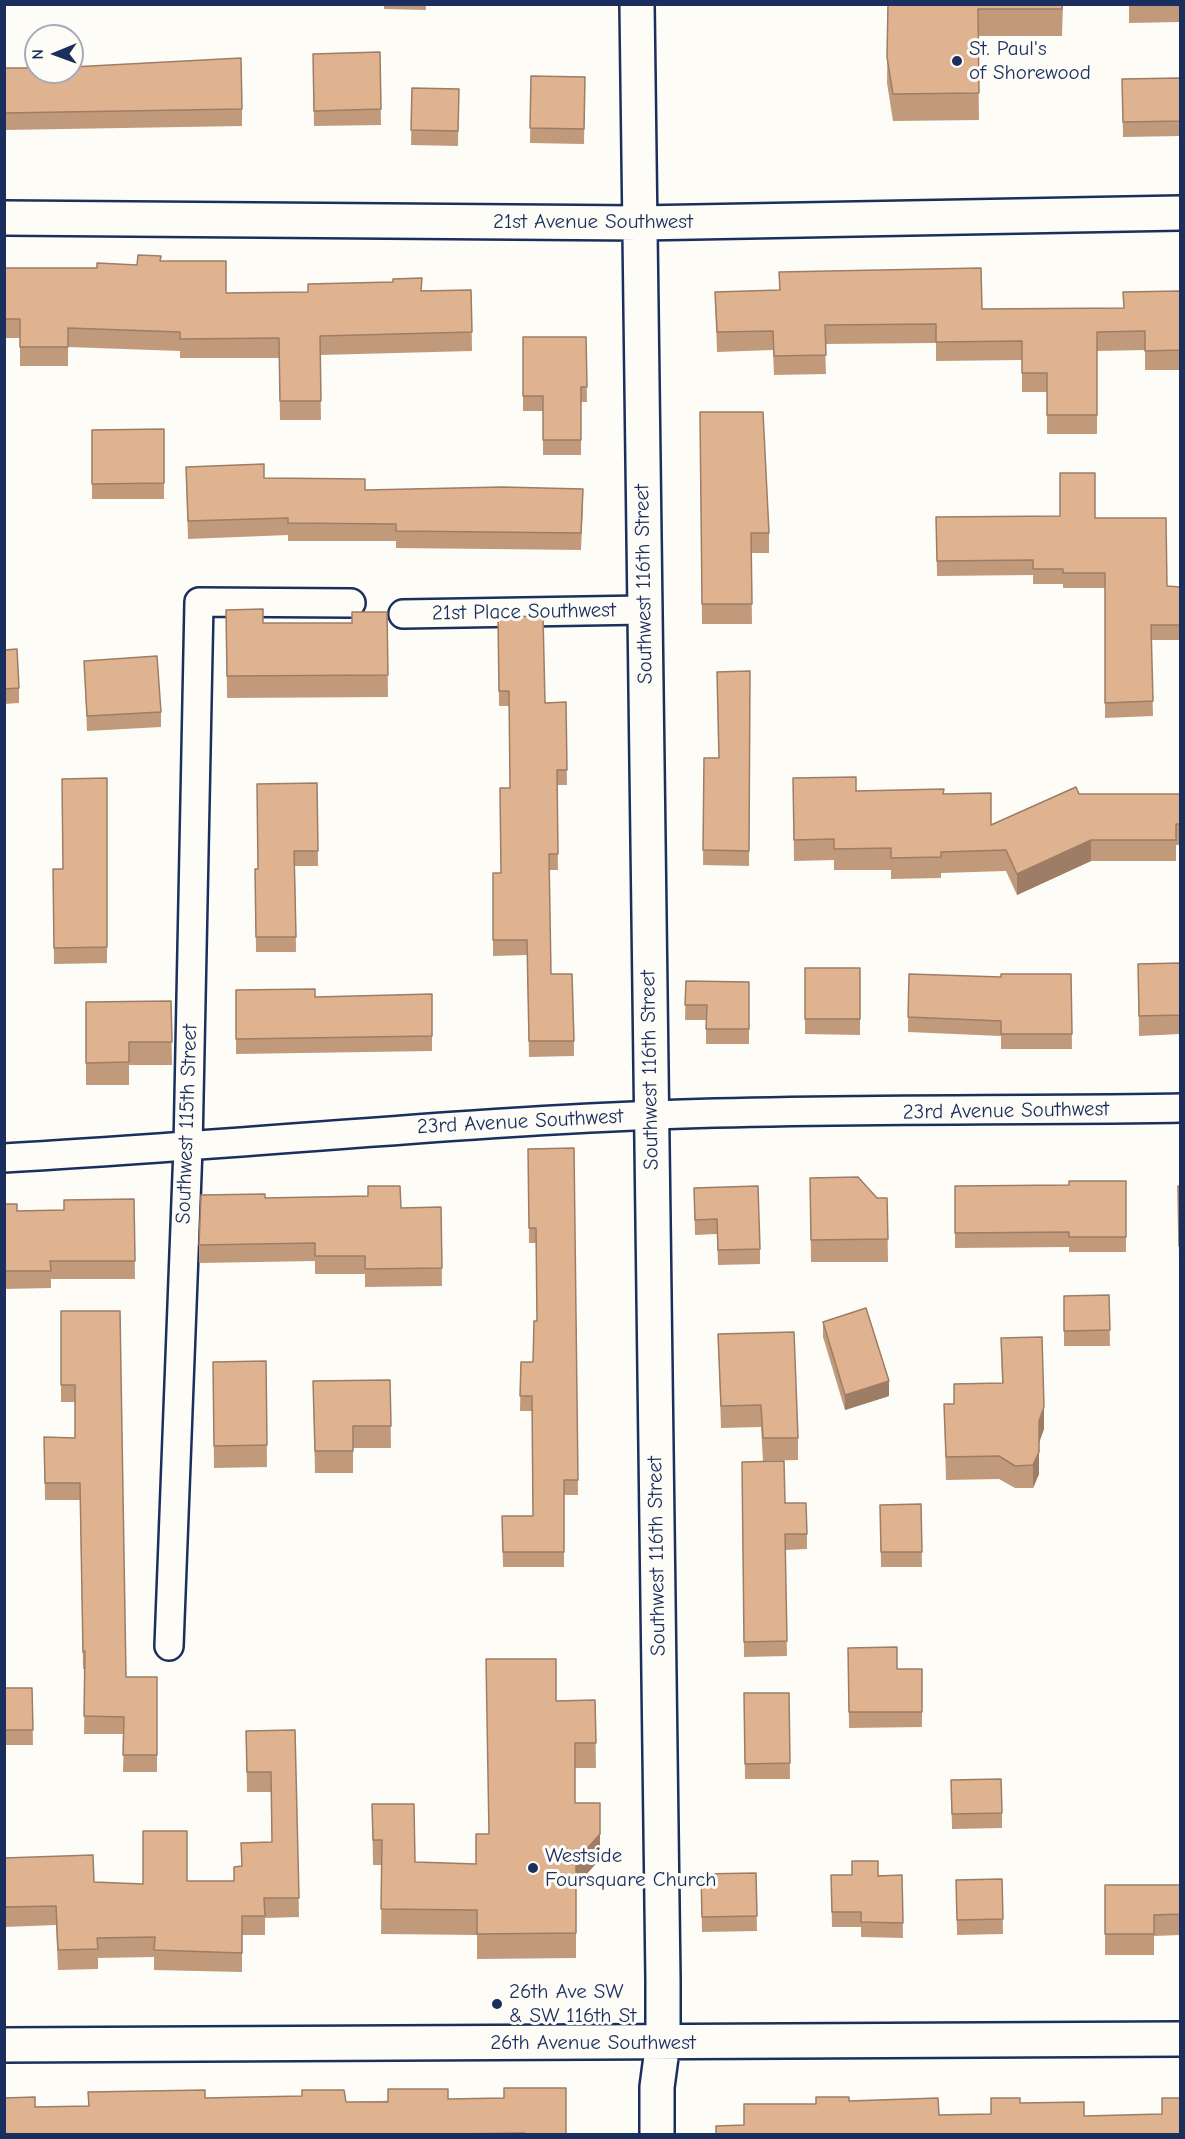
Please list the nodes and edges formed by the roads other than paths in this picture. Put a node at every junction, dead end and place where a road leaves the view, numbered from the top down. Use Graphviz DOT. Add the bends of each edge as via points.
graph roads {
  1 [pos="637,4"];
  2 [pos="1180,213"];
  3 [pos="4,218"];
  4 [pos="640,223"];
  5 [pos="351,603"];
  6 [pos="644,610"];
  7 [pos="403,614"];
  8 [pos="1180,1108"];
  9 [pos="651,1115"];
  10 [pos="188,1148"];
  11 [pos="4,1158"];
  12 [pos="169,1646"];
  13 [pos="1180,2039"];
  14 [pos="663,2042"];
  15 [pos="4,2044"];
  16 [pos="657,2134"];
  1 -- 4 [label="street, Southwest 116th Street"];
  2 -- 4 [label="street, 21st Avenue Southwest"];
  3 -- 4 [label="street, 21st Avenue Southwest"];
  4 -- 6 [label="street, Southwest 116th Street"];
  5 -- 10 [label="street, Southwest 115th Street" via="200,602"];
  6 -- 7 [label="street, 21st Place Southwest"];
  6 -- 9 [label="street, Southwest 116th Street"];
  8 -- 9 [label="street, 23rd Avenue Southwest"];
  9 -- 10 [label="street, 23rd Avenue Southwest" via="426,1127"];
  9 -- 14 [label="street, Southwest 116th Street"];
  10 -- 11 [label="street, 23rd Avenue Southwest"];
  10 -- 12 [label="street, Southwest 115th Street"];
  13 -- 14 [label="street, 26th Avenue Southwest"];
  14 -- 15 [label="street, 26th Avenue Southwest"];
  14 -- 16 [label="street, Southwest 116th Street"];
}
